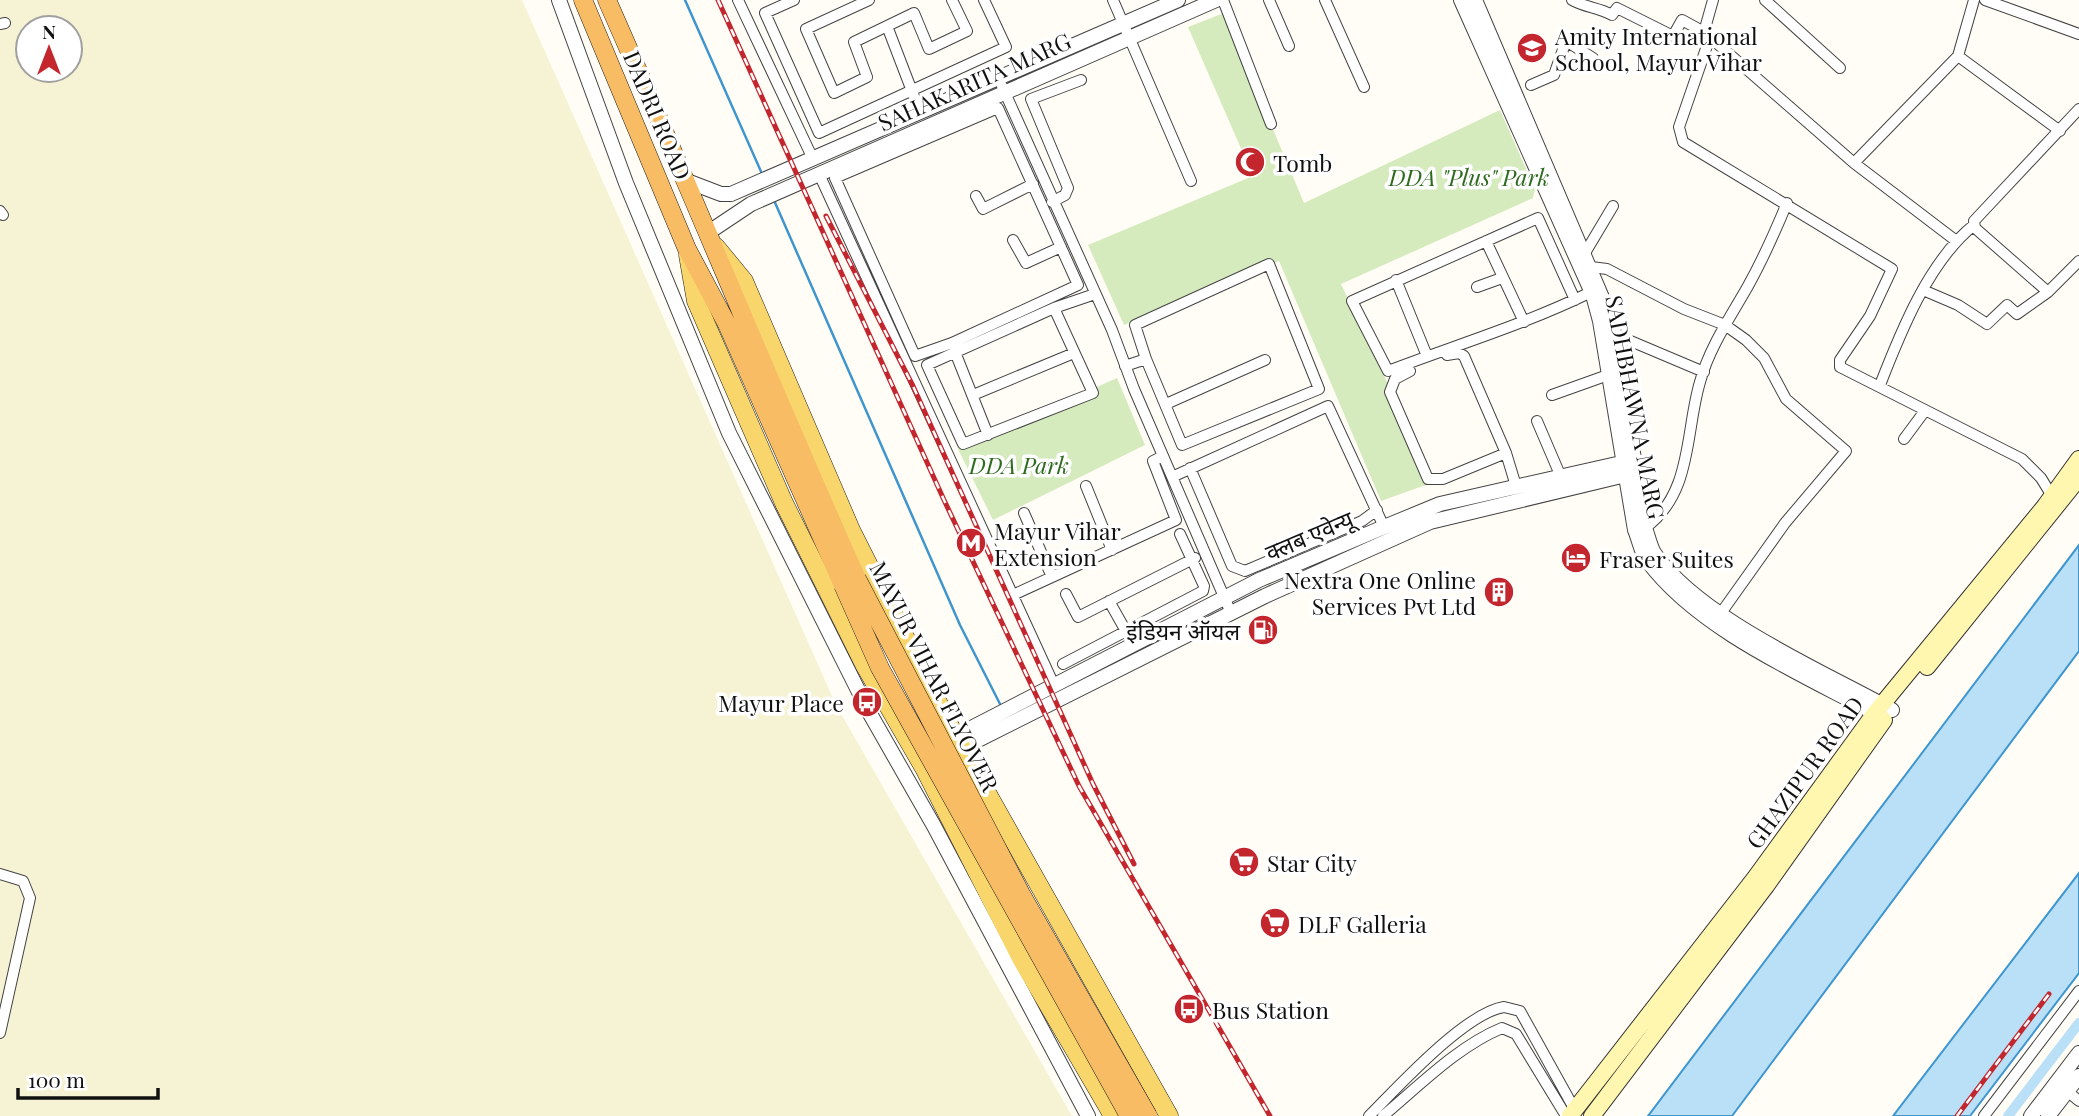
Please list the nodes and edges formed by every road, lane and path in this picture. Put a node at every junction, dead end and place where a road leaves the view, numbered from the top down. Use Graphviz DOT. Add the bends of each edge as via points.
graph roads {
  1 [pos="559,0"];
  2 [pos="583,0"];
  3 [pos="607,0"];
  4 [pos="738,0"];
  5 [pos="794,0"];
  6 [pos="869,0"];
  7 [pos="951,0"];
  8 [pos="984,0"];
  9 [pos="1113,0"];
  10 [pos="1178,0"];
  11 [pos="1216,0"];
  12 [pos="1223,0"];
  13 [pos="1269,0"];
  14 [pos="1325,0"];
  15 [pos="1461,0"];
  16 [pos="1475,0"];
  17 [pos="1572,0"];
  18 [pos="1713,0"];
  19 [pos="1765,0"];
  20 [pos="1974,0"];
  21 [pos="1985,0"];
  22 [pos="887,26"];
  23 [pos="1127,30"];
  24 [pos="1707,34"];
  25 [pos="2079,34"];
  26 [pos="1289,46"];
  27 [pos="1958,56"];
  28 [pos="1593,58"];
  29 [pos="1840,68"];
  30 [pos="998,78"];
  31 [pos="1081,80"];
  32 [pos="1531,85"];
  33 [pos="1364,88"];
  34 [pos="912,90"];
  35 [pos="1007,98"];
  36 [pos="998,108"];
  37 [pos="2079,108"];
  38 [pos="920,112"];
  39 [pos="1271,124"];
  40 [pos="2060,131"];
  41 [pos="813,159"];
  42 [pos="1854,163"];
  43 [pos="819,174"];
  44 [pos="687,181"];
  45 [pos="1191,181"];
  46 [pos="1033,184"];
  47 [pos="976,196"];
  48 [pos="1052,202"];
  49 [pos="1787,204"];
  50 [pos="1613,205"];
  51 [pos="1973,225"];
  52 [pos="710,236"];
  53 [pos="1013,240"];
  54 [pos="1955,240"];
  55 [pos="1486,241"];
  56 [pos="1061,247"];
  57 [pos="687,250"];
  58 [pos="1588,260"];
  59 [pos="2079,261"];
  60 [pos="1086,273"];
  61 [pos="1075,278"];
  62 [pos="1502,278"];
  63 [pos="1396,280"];
  64 [pos="1477,287"];
  65 [pos="1923,290"];
  66 [pos="1591,292"];
  67 [pos="2048,292"];
  68 [pos="1095,294"];
  69 [pos="1575,300"];
  70 [pos="1054,308"];
  71 [pos="1524,322"];
  72 [pos="1725,325"];
  73 [pos="1614,334"];
  74 [pos="955,352"];
  75 [pos="1074,354"];
  76 [pos="1427,356"];
  77 [pos="1146,359"];
  78 [pos="1265,360"];
  79 [pos="1125,366"];
  80 [pos="1704,372"];
  81 [pos="1608,375"];
  82 [pos="1880,385"];
  83 [pos="973,395"];
  84 [pos="1552,395"];
  85 [pos="1166,404"];
  86 [pos="1924,412"];
  87 [pos="1537,421"];
  88 [pos="988,435"];
  89 [pos="1904,439"];
  90 [pos="1506,453"];
  91 [pos="1163,456"];
  92 [pos="2079,459"];
  93 [pos="1191,468"];
  94 [pos="1629,468"];
  95 [pos="1172,477"];
  96 [pos="1561,477"];
  97 [pos="2079,478"];
  98 [pos="1086,486"];
  99 [pos="1516,486"];
  100 [pos="2052,496"];
  101 [pos="1377,510"];
  102 [pos="1024,513"];
  103 [pos="1384,527"];
  104 [pos="1645,528"];
  105 [pos="1180,534"];
  106 [pos="1112,550"];
  107 [pos="1205,553"];
  108 [pos="1192,559"];
  109 [pos="1052,578"];
  110 [pos="1066,594"];
  111 [pos="1013,595"];
  112 [pos="1225,598"];
  113 [pos="1109,601"];
  114 [pos="1231,613"];
  115 [pos="1721,613"];
  116 [pos="1127,634"];
  117 [pos="908,642"];
  118 [pos="1063,664"];
  119 [pos="864,666"];
  120 [pos="1054,685"];
  121 [pos="1024,708"];
  122 [pos="1884,711"];
  123 [pos="959,742"];
  124 [pos="920,762"];
  125 [pos="0,874"];
  126 [pos="1015,962"];
  127 [pos="2079,991"];
  128 [pos="1512,1007"];
  129 [pos="1510,1030"];
  130 [pos="0,1032"];
  131 [pos="2079,1053"];
  132 [pos="2074,1075"];
  133 [pos="2067,1091"];
  134 [pos="2079,1101"];
  135 [pos="1573,1114"];
  136 [pos="1088,1116"];
  137 [pos="1113,1116"];
  138 [pos="1129,1116"];
  139 [pos="1148,1116"];
  140 [pos="1169,1116"];
  141 [pos="1368,1116"];
  142 [pos="1383,1116"];
  143 [pos="1592,1116"];
  144 [pos="1984,1116"];
  145 [pos="2031,1116"];
  146 [pos="2048,1116"];
  1 -- 126 [label="street" via="626,183 729,433 869,712"];
  2 -- 57 [label="highway, DADRI ROAD"];
  3 -- 44 [label="highway, DADRI ROAD"];
  4 -- 41 [label="street"];
  5 -- 34 [label="street" via="765,13 818,133"];
  6 -- 22 [label="street" via="806,29 834,93 867,77 853,42"];
  7 -- 22 [label="street" via="967,31 929,49 914,13"];
  8 -- 34 [label="street" via="1006,47"];
  9 -- 23 [label="street"];
  10 -- 23 [label="street, SAHAKARITA MARG"];
  11 -- 23 [label="street, SAHAKARITA MARG"];
  12 -- 39 [label="street"];
  13 -- 26 [label="street"];
  14 -- 33 [label="street"];
  15 -- 66 [label="street, SADHBHAWNA MARG"];
  16 -- 58 [label="street, SADHBHAWNA MARG"];
  17 -- 24 [label="street" via="1612,15 1617,8 1674,36 1682,20"];
  18 -- 24 [label="street"];
  19 -- 29 [label="street"];
  20 -- 27 [label="street"];
  21 -- 25 [label="street"];
  22 -- 34 [label="street"];
  23 -- 30 [label="street, SAHAKARITA MARG"];
  23 -- 35 [label="street, SAHAKARITA MARG"];
  23 -- 45 [label="street"];
  24 -- 42 [label="street"];
  24 -- 49 [label="street" via="1679,127 1682,142"];
  27 -- 40 [label="street"];
  27 -- 42 [label="street"];
  28 -- 32 [label="street" via="1566,41 1554,75"];
  30 -- 35 [label="street"];
  30 -- 38 [label="street, SAHAKARITA MARG"];
  31 -- 48 [label="street" via="1033,95 1030,100 1068,188"];
  34 -- 38 [label="street"];
  35 -- 36 [label="street"];
  35 -- 43 [label="street, SAHAKARITA MARG"];
  35 -- 48 [label="street"];
  36 -- 46 [label="street"];
  36 -- 61 [label="street" via="835,178 915,356 1058,295 1078,285"];
  37 -- 40 [label="street"];
  38 -- 41 [label="street, SAHAKARITA MARG"];
  40 -- 51 [label="street" via="1974,218"];
  41 -- 44 [label="street, SAHAKARITA MARG" via="721,194"];
  42 -- 54 [label="street"];
  43 -- 52 [label="street, SAHAKARITA MARG" via="751,204"];
  43 -- 111 [label="street"];
  44 -- 52 [label="highway, DADRI ROAD"];
  46 -- 47 [label="street" via="983,209"];
  46 -- 56 [label="street"];
  48 -- 60 [label="street"];
  49 -- 72 [label="street"];
  49 -- 82 [label="street" via="1891,267 1892,274 1870,316 1839,365"];
  50 -- 58 [label="street"];
  51 -- 54 [label="street"];
  51 -- 67 [label="street"];
  52 -- 117 [label="main road" via="744,281 851,530"];
  52 -- 139 [label="highway, MAYUR VIHAR FLYOVER, bridge" via="856,579 1021,894"];
  53 -- 56 [label="street" via="1026,263"];
  54 -- 65 [label="street"];
  55 -- 62 [label="street"];
  55 -- 63 [label="street"];
  55 -- 69 [label="street" via="1538,218"];
  56 -- 61 [label="street"];
  57 -- 119 [label="main road" via="696,301 784,503"];
  57 -- 138 [label="highway, MAYUR VIHAR FLYOVER, bridge" via="727,324 880,668"];
  58 -- 72 [label="street"];
  58 -- 73 [label="street, SADHBHAWNA MARG"];
  59 -- 67 [label="street"];
  60 -- 61 [label="street"];
  60 -- 68 [label="street"];
  62 -- 64 [label="street"];
  62 -- 71 [label="street"];
  63 -- 76 [label="street"];
  63 -- 76 [label="street" via="1352,301 1388,371"];
  65 -- 67 [label="street" via="1958,304 1987,324 2007,305 2017,314"];
  65 -- 82 [label="street" via="1906,317"];
  66 -- 69 [label="street"];
  66 -- 81 [label="street, SADHBHAWNA MARG"];
  68 -- 70 [label="street"];
  68 -- 79 [label="street"];
  69 -- 71 [label="street"];
  70 -- 74 [label="street"];
  70 -- 75 [label="street"];
  71 -- 76 [label="street"];
  72 -- 80 [label="street"];
  72 -- 115 [label="street" via="1764,358 1786,399 1846,451 1785,523"];
  73 -- 80 [label="street"];
  73 -- 94 [label="street, SADHBHAWNA MARG"];
  74 -- 83 [label="street"];
  74 -- 88 [label="street" via="927,365 963,444"];
  75 -- 83 [label="street"];
  75 -- 88 [label="street" via="1093,393"];
  77 -- 79 [label="street"];
  77 -- 85 [label="street"];
  77 -- 85 [label="street" via="1135,325 1269,264 1319,389 1182,445"];
  78 -- 85 [label="street"];
  79 -- 91 [label="street"];
  80 -- 104 [label="street" via="1681,479 1655,521"];
  81 -- 84 [label="street"];
  81 -- 94 [label="street, SADHBHAWNA MARG"];
  82 -- 86 [label="street"];
  83 -- 88 [label="street"];
  86 -- 89 [label="street"];
  86 -- 100 [label="street" via="2022,459"];
  87 -- 96 [label="street"];
  90 -- 90 [label="street" via="1443,480 1428,479 1390,392 1395,379 1453,353 1464,356"];
  90 -- 99 [label="street"];
  91 -- 95 [label="street"];
  91 -- 106 [label="street" via="1153,461 1176,520"];
  92 -- 100 [label="main road, GHAZIPUR ROAD"];
  93 -- 95 [label="street"];
  93 -- 101 [label="street" via="1328,406"];
  93 -- 101 [label="street" via="1232,566 1238,570 1245,571 1362,521"];
  94 -- 96 [label="street, क्लब एवेन्यू"];
  94 -- 104 [label="street, SADHBHAWNA MARG"];
  94 -- 114 [label="street, क्लब एवेन्यू" via="1442,517"];
  94 -- 122 [label="street, SADHBHAWNA MARG" via="1636,530 1645,558 1670,585 1728,634"];
  95 -- 107 [label="street"];
  96 -- 99 [label="street, क्लब एवेन्यू"];
  97 -- 122 [label="main road, GHAZIPUR ROAD"];
  98 -- 106 [label="street"];
  99 -- 103 [label="street, क्लब एवेन्यू" via="1440,504"];
  100 -- 122 [label="main road, GHAZIPUR ROAD"];
  101 -- 103 [label="street"];
  102 -- 109 [label="street"];
  103 -- 112 [label="street, क्लब एवेन्यू"];
  104 -- 115 [label="street, SADHBHAWNA MARG" via="1653,552"];
  105 -- 108 [label="street"];
  106 -- 109 [label="street"];
  107 -- 108 [label="street"];
  107 -- 112 [label="street"];
  108 -- 113 [label="street"];
  108 -- 116 [label="street" via="1203,591"];
  109 -- 111 [label="street"];
  110 -- 113 [label="street" via="1077,617"];
  111 -- 120 [label="street"];
  112 -- 114 [label="street"];
  112 -- 120 [label="street, क्लब एवेन्यू"];
  113 -- 116 [label="street"];
  114 -- 121 [label="street, क्लब एवेन्यू"];
  115 -- 122 [label="street, SADHBHAWNA MARG"];
  116 -- 118 [label="street"];
  117 -- 119 [label="main road" via="906,658 898,669 884,672"];
  117 -- 123 [label="main road"];
  119 -- 124 [label="main road"];
  120 -- 121 [label="street, क्लब एवेन्यू"];
  121 -- 123 [label="street"];
  122 -- 135 [label="main road, GHAZIPUR ROAD"];
  122 -- 143 [label="main road, GHAZIPUR ROAD" via="1766,886"];
  123 -- 124 [label="street"];
  123 -- 140 [label="main road"];
  124 -- 126 [label="main road"];
  125 -- 130 [label="street" via="23,881 30,898"];
  126 -- 136 [label="street"];
  126 -- 137 [label="main road"];
  127 -- 144 [label="street"];
  128 -- 129 [label="street"];
  128 -- 135 [label="street" via="1520,1011"];
  128 -- 141 [label="street" via="1495,1009 1432,1053"];
  129 -- 135 [label="street"];
  129 -- 142 [label="street" via="1488,1034"];
  131 -- 132 [label="street"];
  132 -- 133 [label="street"];
  132 -- 145 [label="street"];
  133 -- 134 [label="street"];
  133 -- 146 [label="street"];
}
